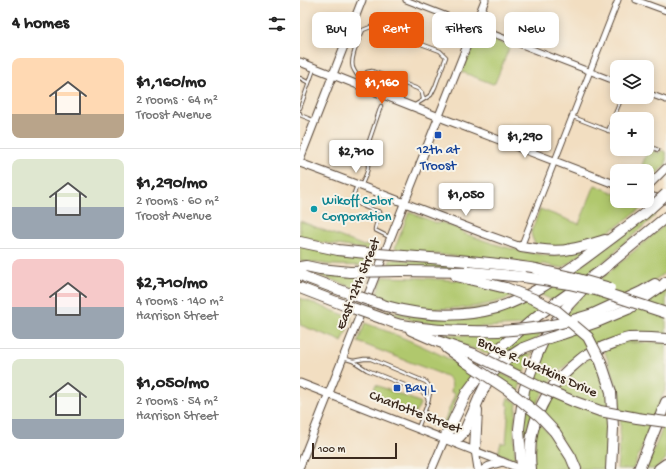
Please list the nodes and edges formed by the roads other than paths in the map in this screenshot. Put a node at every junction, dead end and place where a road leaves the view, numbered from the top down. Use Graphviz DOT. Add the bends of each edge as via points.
graph roads {
  1 [pos="362,0"];
  2 [pos="406,0"];
  3 [pos="485,0"];
  4 [pos="618,0"];
  5 [pos="636,0"];
  6 [pos="666,11"];
  7 [pos="437,12"];
  8 [pos="480,12"];
  9 [pos="496,35"];
  10 [pos="466,48"];
  11 [pos="300,62"];
  12 [pos="315,68"];
  13 [pos="590,71"];
  14 [pos="332,75"];
  15 [pos="300,78"];
  16 [pos="610,79"];
  17 [pos="362,80"];
  18 [pos="309,83"];
  19 [pos="367,88"];
  20 [pos="654,96"];
  21 [pos="423,99"];
  22 [pos="666,100"];
  23 [pos="619,104"];
  24 [pos="381,106"];
  25 [pos="413,107"];
  26 [pos="300,108"];
  27 [pos="300,113"];
  28 [pos="439,117"];
  29 [pos="572,117"];
  30 [pos="315,121"];
  31 [pos="608,131"];
  32 [pos="654,148"];
  33 [pos="658,150"];
  34 [pos="300,159"];
  35 [pos="555,161"];
  36 [pos="300,163"];
  37 [pos="666,168"];
  38 [pos="654,181"];
  39 [pos="610,182"];
  40 [pos="359,185"];
  41 [pos="666,194"];
  42 [pos="654,197"];
  43 [pos="666,200"];
  44 [pos="405,203"];
  45 [pos="664,218"];
  46 [pos="391,238"];
  47 [pos="613,238"];
  48 [pos="300,242"];
  49 [pos="521,247"];
  50 [pos="300,267"];
  51 [pos="602,270"];
  52 [pos="432,271"];
  53 [pos="300,274"];
  54 [pos="666,277"];
  55 [pos="666,282"];
  56 [pos="300,288"];
  57 [pos="666,309"];
  58 [pos="666,312"];
  59 [pos="400,325"];
  60 [pos="666,338"];
  61 [pos="434,340"];
  62 [pos="344,358"];
  63 [pos="353,361"];
  64 [pos="300,382"];
  65 [pos="329,394"];
  66 [pos="666,402"];
  67 [pos="428,403"];
  68 [pos="477,404"];
  69 [pos="666,422"];
  70 [pos="418,428"];
  71 [pos="444,438"];
  72 [pos="475,450"];
  73 [pos="504,462"];
  74 [pos="666,464"];
  75 [pos="300,466"];
  76 [pos="432,469"];
  77 [pos="478,469"];
  78 [pos="484,469"];
  79 [pos="522,469"];
  80 [pos="530,469"];
  81 [pos="576,469"];
  82 [pos="611,469"];
  83 [pos="639,469"];
  84 [pos="659,469"];
  1 -- 14 [label="street"];
  2 -- 7 [label="street"];
  3 -- 8 [label="street, East 12th Street"];
  4 -- 13 [label="street"];
  5 -- 6 [label="street"];
  9 -- 13 [label="street"];
  10 -- 28 [label="street, East 12th Street"];
  11 -- 12 [label="street"];
  12 -- 14 [label="street"];
  12 -- 18 [label="lane"];
  13 -- 16 [label="street"];
  13 -- 29 [label="street"];
  14 -- 19 [label="street"];
  14 -- 30 [label="street"];
  15 -- 18 [label="lane"];
  17 -- 19 [label="lane"];
  17 -- 21 [label="lane" via="367,72 372,71 418,89"];
  17 -- 21 [label="lane" via="353,69 352,59 363,30 373,26 440,50 446,58 431,95"];
  18 -- 26 [label="lane"];
  19 -- 25 [label="street"];
  20 -- 22 [label="street"];
  21 -- 25 [label="lane"];
  23 -- 31 [label="lane"];
  24 -- 40 [label="lane" via="364,156 368,166"];
  25 -- 28 [label="street"];
  27 -- 30 [label="lane" via="303,117"];
  28 -- 35 [label="street"];
  28 -- 44 [label="street, East 12th Street"];
  29 -- 31 [label="lane"];
  29 -- 35 [label="street"];
  30 -- 34 [label="street"];
  32 -- 33 [label="lane"];
  35 -- 39 [label="street"];
  35 -- 49 [label="street"];
  36 -- 40 [label="street"];
  37 -- 38 [label="street"];
  40 -- 44 [label="street"];
  40 -- 46 [label="lane" via="354,201 380,212 375,230"];
  41 -- 47 [label="highway, bridge"];
  42 -- 43 [label="street"];
  44 -- 46 [label="street, East 12th Street"];
  44 -- 49 [label="street"];
  45 -- 51 [label="highway"];
  46 -- 62 [label="street, East 12th Street"];
  47 -- 49 [label="highway" via="570,250"];
  47 -- 53 [label="highway, bridge" via="544,286 518,299 497,308 460,314 421,313 386,306"];
  48 -- 57 [label="highway, bridge" via="338,250 536,269 571,276 632,295"];
  50 -- 52 [label="highway, bridge" via="350,272"];
  51 -- 71 [label="highway" via="537,316 501,347 467,392"];
  51 -- 79 [label="highway" via="569,304 547,333 537,355 524,390 519,429"];
  52 -- 58 [label="highway, bridge" via="472,272 569,284"];
  52 -- 82 [label="highway, bridge" via="506,288 536,300 557,311 588,337 601,362 611,392"];
  54 -- 59 [label="highway, bridge" via="606,309 559,324 530,329 471,332"];
  55 -- 68 [label="highway, bridge" via="628,309 523,348 503,361 493,372"];
  56 -- 59 [label="highway, bridge"];
  59 -- 61 [label="highway, Bruce R. Watkins Drive"];
  60 -- 80 [label="highway" via="639,338 617,342 587,354 569,369 542,402 533,426"];
  61 -- 69 [label="highway, Bruce R. Watkins Drive, bridge" via="474,354 538,386 600,411"];
  61 -- 81 [label="highway, bridge" via="508,390 540,416 555,432"];
  62 -- 63 [label="lane"];
  62 -- 65 [label="street, East 12th Street"];
  63 -- 67 [label="lane" via="367,370 422,392"];
  63 -- 67 [label="lane" via="371,359 426,382 430,391"];
  64 -- 65 [label="street, Charlotte Street"];
  65 -- 70 [label="street, Charlotte Street"];
  65 -- 75 [label="street, East 12th Street"];
  66 -- 83 [label="highway"];
  67 -- 70 [label="lane"];
  68 -- 71 [label="highway" via="461,436 454,440"];
  68 -- 72 [label="highway"];
  70 -- 71 [label="street, Charlotte Street"];
  71 -- 72 [label="street, Charlotte Street"];
  71 -- 76 [label="street"];
  72 -- 73 [label="street, Charlotte Street"];
  72 -- 77 [label="street"];
  73 -- 78 [label="street"];
  73 -- 79 [label="street, Charlotte Street"];
  74 -- 84 [label="highway"];
}
